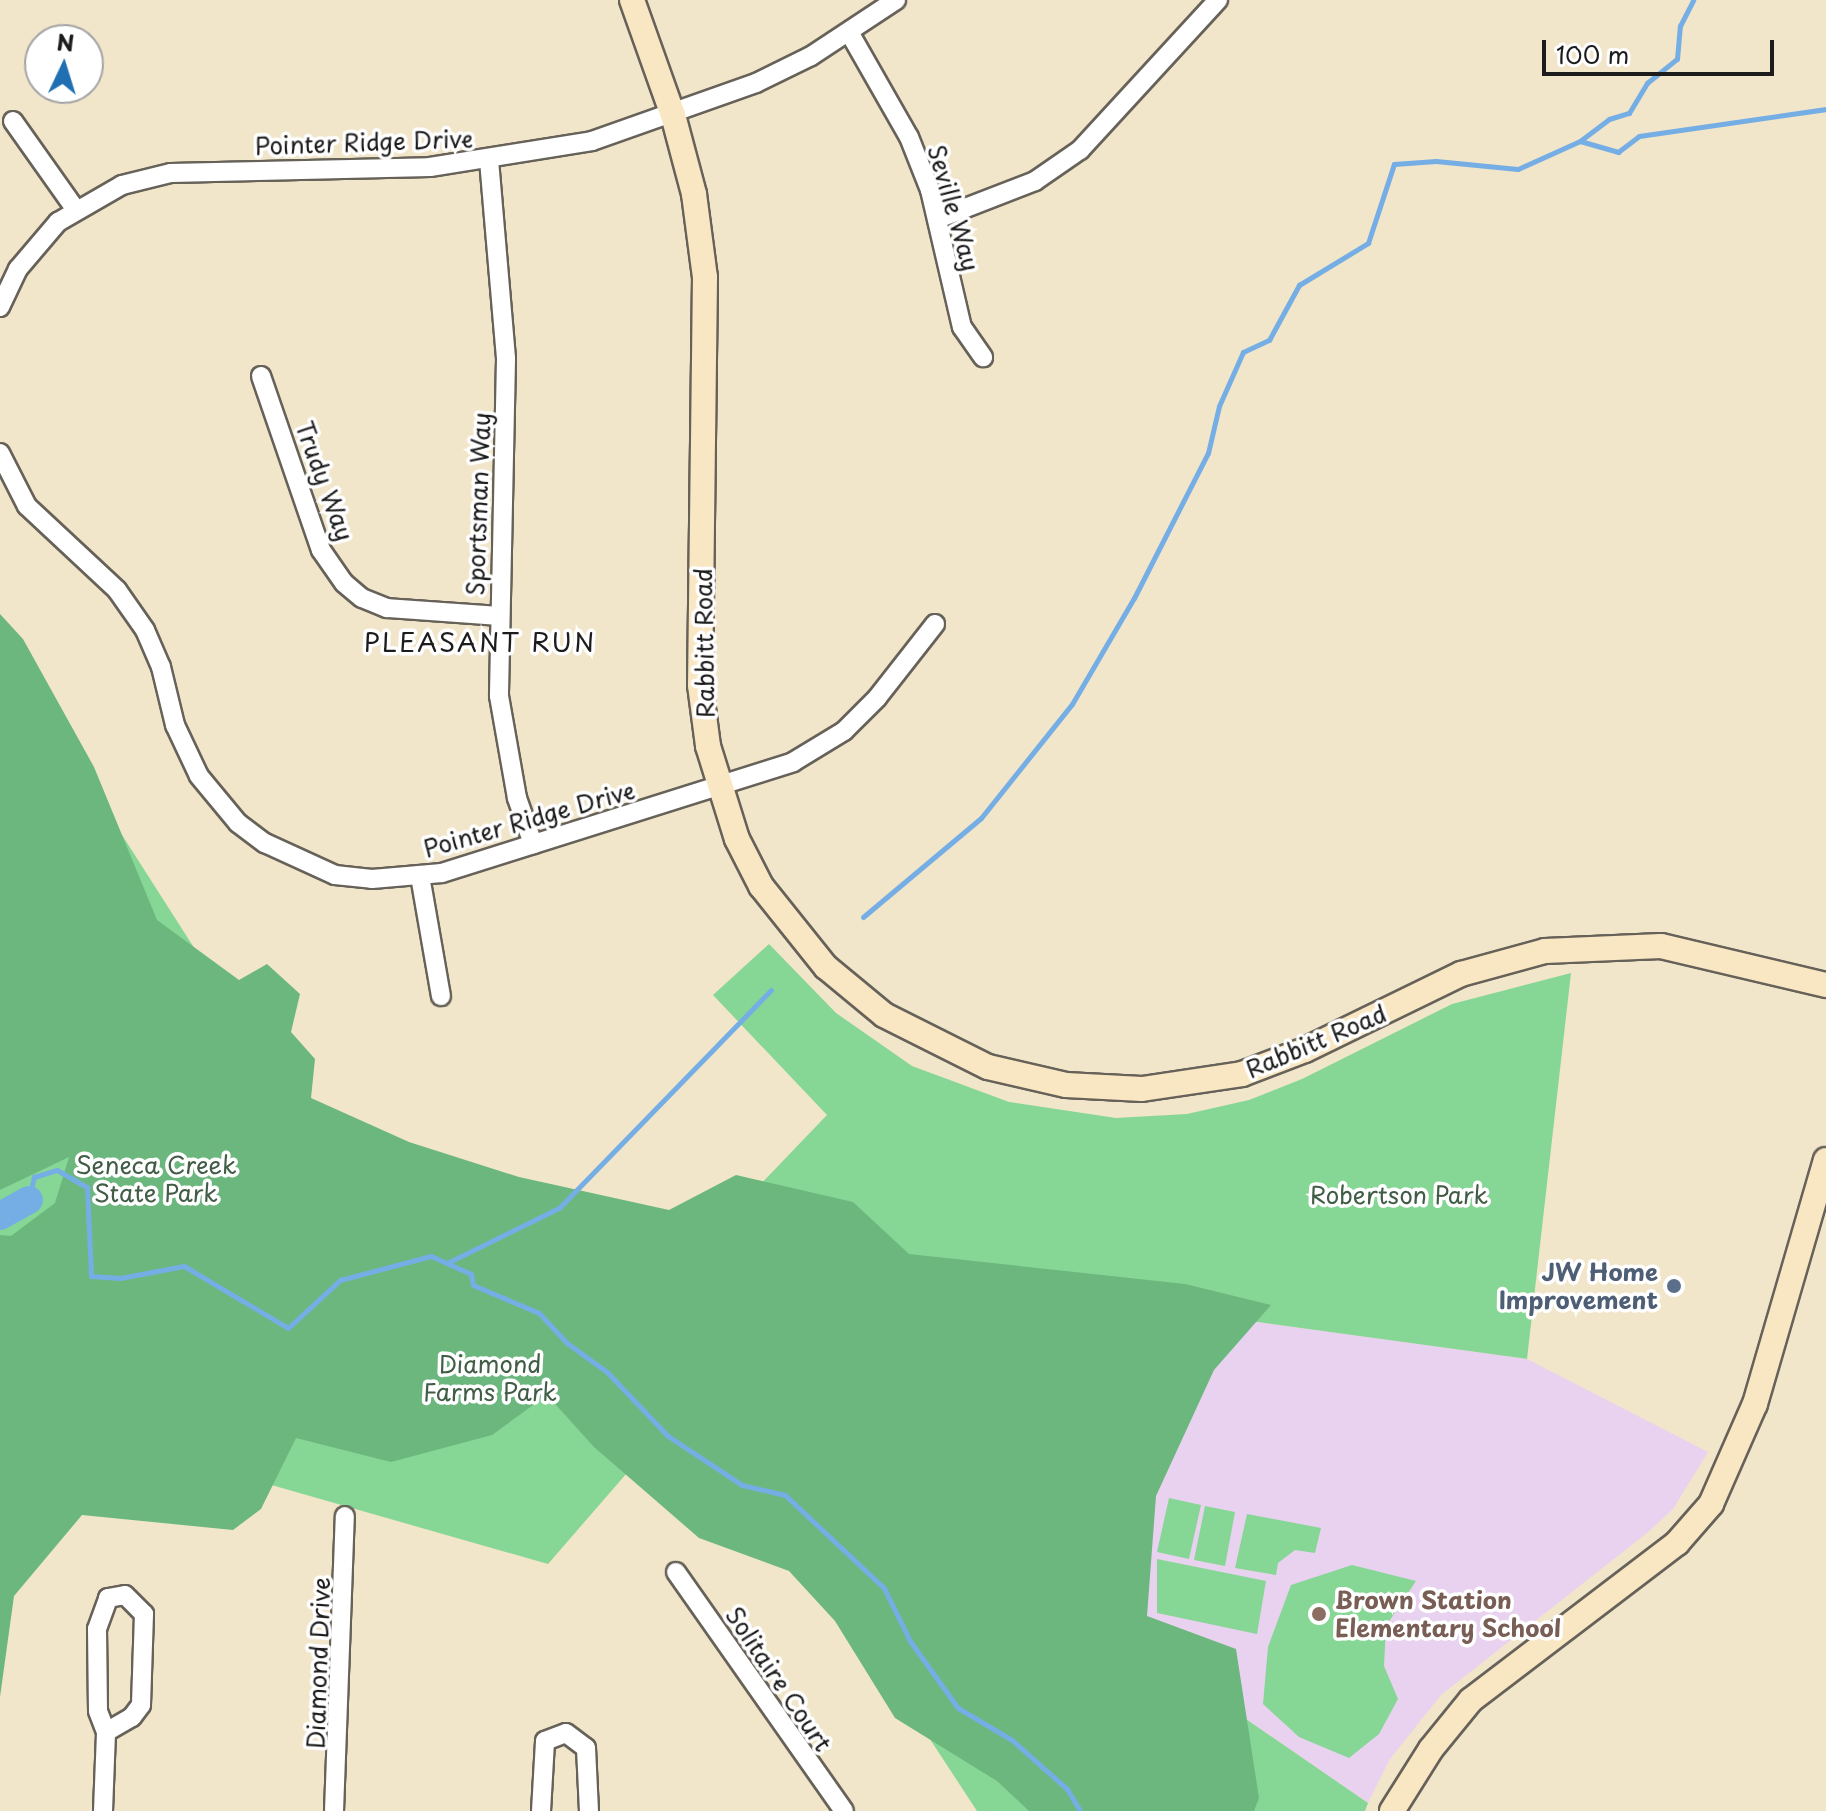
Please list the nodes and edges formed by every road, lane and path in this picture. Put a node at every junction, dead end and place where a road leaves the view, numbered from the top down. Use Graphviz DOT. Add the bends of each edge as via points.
graph roads {
  1 [pos="632,0"];
  2 [pos="896,0"];
  3 [pos="1218,0"];
  4 [pos="849,32"];
  5 [pos="673,115"];
  6 [pos="13,121"];
  7 [pos="489,160"];
  8 [pos="76,210"];
  9 [pos="937,219"];
  10 [pos="0,307"];
  11 [pos="983,357"];
  12 [pos="261,376"];
  13 [pos="0,453"];
  14 [pos="498,616"];
  15 [pos="935,624"];
  16 [pos="719,789"];
  17 [pos="533,844"];
  18 [pos="420,876"];
  19 [pos="1826,985"];
  20 [pos="441,996"];
  21 [pos="1826,1160"];
  22 [pos="345,1516"];
  23 [pos="676,1572"];
  24 [pos="106,1732"];
  25 [pos="103,1811"];
  26 [pos="334,1811"];
  27 [pos="541,1811"];
  28 [pos="589,1811"];
  29 [pos="844,1811"];
  30 [pos="1392,1811"];
  1 -- 5 [label="street, Rabbitt Road"];
  2 -- 4 [label="street, Pointer Ridge Drive"];
  3 -- 9 [label="street" via="1080,150 1035,181"];
  4 -- 5 [label="street, Pointer Ridge Drive" via="756,83"];
  4 -- 9 [label="street, Seville Way" via="909,137"];
  5 -- 7 [label="street, Pointer Ridge Drive" via="592,141"];
  5 -- 16 [label="street, Rabbitt Road" via="694,194 705,277 700,685"];
  6 -- 8 [label="street"];
  7 -- 8 [label="street, Pointer Ridge Drive" via="430,167 171,173 122,185"];
  7 -- 14 [label="street, Sportsman Way" via="506,359"];
  8 -- 10 [label="street, Pointer Ridge Drive" via="58,222 18,269"];
  9 -- 11 [label="street, Seville Way" via="962,327"];
  12 -- 14 [label="street, Trudy Way" via="321,550 344,583 387,608"];
  13 -- 18 [label="street, Pointer Ridge Drive" via="27,506 117,590 145,630 161,667 175,725 199,776 238,823 301,863 335,875"];
  14 -- 17 [label="street, Sportsman Way" via="502,733"];
  15 -- 16 [label="street, Pointer Ridge Drive" via="844,731 793,762"];
  16 -- 17 [label="street, Pointer Ridge Drive"];
  16 -- 19 [label="street, Rabbitt Road" via="761,886 826,967 884,1015 932,1043 988,1067 1066,1085 1142,1089 1242,1074 1305,1050 1461,974 1509,958 1567,948 1661,946"];
  17 -- 18 [label="street, Pointer Ridge Drive"];
  18 -- 20 [label="street"];
  21 -- 30 [label="street" via="1755,1404 1711,1504 1677,1543 1471,1700 1431,1749"];
  22 -- 26 [label="street, Diamond Drive"];
  23 -- 29 [label="street, Solitaire Court"];
  24 -- 24 [label="street" via="98,1711 97,1629 108,1598 125,1595 144,1614 141,1705 132,1717"];
  24 -- 25 [label="street"];
  27 -- 28 [label="street" via="545,1741 566,1733 586,1748"];
}
